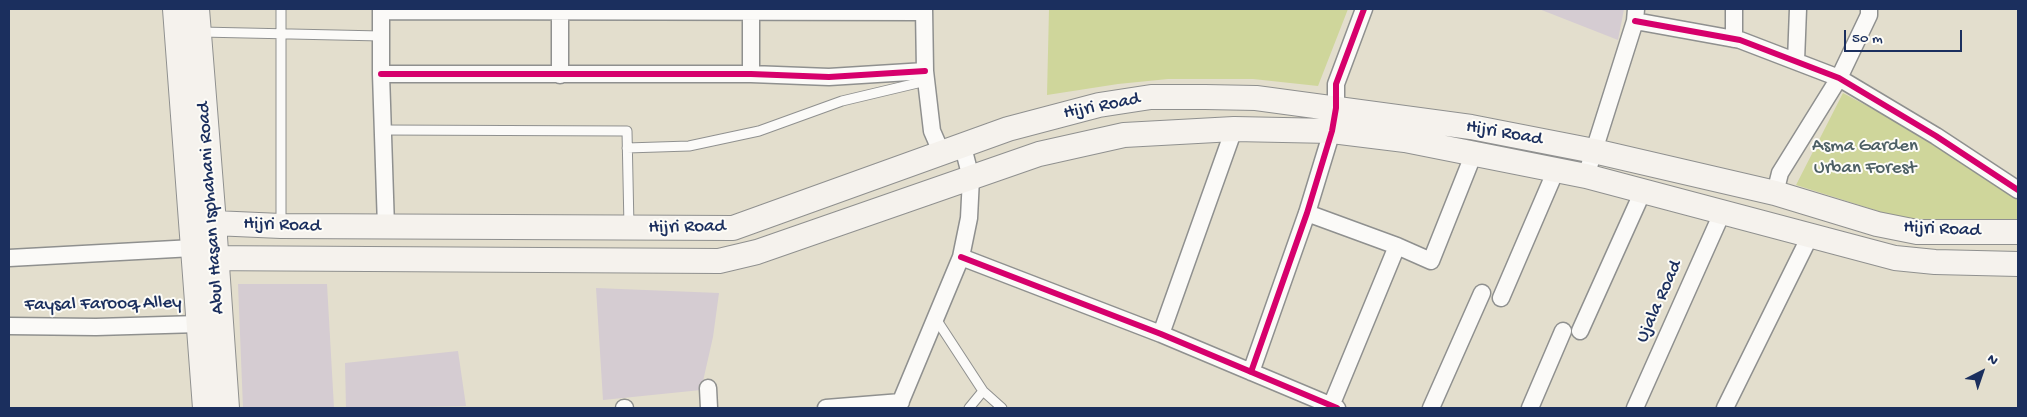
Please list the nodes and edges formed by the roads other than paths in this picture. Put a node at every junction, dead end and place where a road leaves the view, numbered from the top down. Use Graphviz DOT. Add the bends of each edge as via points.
graph roads {
  1 [pos="175,9"];
  2 [pos="281,9"];
  3 [pos="1364,9"];
  4 [pos="1734,9"];
  5 [pos="1798,9"];
  6 [pos="1869,9"];
  7 [pos="382,10"];
  8 [pos="560,10"];
  9 [pos="751,10"];
  10 [pos="924,10"];
  11 [pos="1635,15"];
  12 [pos="197,20"];
  13 [pos="280,33"];
  14 [pos="381,36"];
  15 [pos="1734,39"];
  16 [pos="1796,62"];
  17 [pos="380,74"];
  18 [pos="751,74"];
  19 [pos="560,75"];
  20 [pos="926,76"];
  21 [pos="1839,78"];
  22 [pos="1336,108"];
  23 [pos="1234,129"];
  24 [pos="382,130"];
  25 [pos="1332,132"];
  26 [pos="628,148"];
  27 [pos="953,150"];
  28 [pos="1594,151"];
  29 [pos="1474,153"];
  30 [pos="1556,170"];
  31 [pos="1586,176"];
  32 [pos="971,178"];
  33 [pos="2018,190"];
  34 [pos="1643,191"];
  35 [pos="1775,193"];
  36 [pos="1307,213"];
  37 [pos="1722,213"];
  38 [pos="1750,220"];
  39 [pos="191,222"];
  40 [pos="214,223"];
  41 [pos="281,226"];
  42 [pos="386,227"];
  43 [pos="629,229"];
  44 [pos="1782,229"];
  45 [pos="2018,232"];
  46 [pos="1810,236"];
  47 [pos="1397,246"];
  48 [pos="200,255"];
  49 [pos="961,257"];
  50 [pos="9,258"];
  51 [pos="2018,264"];
  52 [pos="1482,293"];
  53 [pos="1502,298"];
  54 [pos="936,319"];
  55 [pos="199,324"];
  56 [pos="9,326"];
  57 [pos="1580,331"];
  58 [pos="1563,332"];
  59 [pos="1161,334"];
  60 [pos="1251,372"];
  61 [pos="708,388"];
  62 [pos="983,391"];
  63 [pos="900,405"];
  64 [pos="1334,407"];
  65 [pos="205,408"];
  66 [pos="227,408"];
  67 [pos="709,408"];
  68 [pos="826,408"];
  69 [pos="969,408"];
  70 [pos="1002,408"];
  71 [pos="1431,408"];
  72 [pos="1530,408"];
  73 [pos="1635,408"];
  74 [pos="1725,408"];
  1 -- 39 [label="main road, Abul Hasan Isphahani Road"];
  2 -- 13 [label="lane"];
  3 -- 22 [label="street" via="1336,84"];
  4 -- 15 [label="street"];
  5 -- 16 [label="street"];
  6 -- 21 [label="street"];
  7 -- 8 [label="street"];
  7 -- 14 [label="street"];
  8 -- 9 [label="street"];
  8 -- 19 [label="street"];
  9 -- 10 [label="street"];
  9 -- 18 [label="street"];
  10 -- 20 [label="street"];
  11 -- 15 [label="street"];
  11 -- 28 [label="street"];
  12 -- 13 [label="lane"];
  12 -- 40 [label="main road, Abul Hasan Isphahani Road"];
  13 -- 14 [label="lane"];
  13 -- 41 [label="lane"];
  14 -- 17 [label="street"];
  15 -- 16 [label="street"];
  16 -- 21 [label="street"];
  17 -- 19 [label="street"];
  17 -- 24 [label="street"];
  18 -- 19 [label="street"];
  18 -- 20 [label="street"];
  20 -- 26 [label="lane" via="842,101 759,131 689,146"];
  20 -- 27 [label="street" via="932,131"];
  21 -- 33 [label="street"];
  21 -- 35 [label="street" via="1780,173"];
  22 -- 25 [label="street"];
  22 -- 27 [label="main road, Hijri Road" via="1256,98 1151,98 1099,105 1008,129"];
  22 -- 28 [label="main road, Hijri Road" via="1471,127"];
  23 -- 25 [label="main road, Hijri Road"];
  23 -- 32 [label="main road, Hijri Road" via="1124,135 1039,154"];
  23 -- 59 [label="street"];
  24 -- 26 [label="lane" via="627,131"];
  24 -- 42 [label="street"];
  25 -- 29 [label="main road, Hijri Road" via="1405,140"];
  25 -- 36 [label="street"];
  26 -- 43 [label="lane"];
  27 -- 32 [label="street"];
  27 -- 43 [label="main road, Hijri Road" via="733,228"];
  28 -- 31 [label="street"];
  28 -- 35 [label="main road, Hijri Road"];
  29 -- 30 [label="main road, Hijri Road"];
  29 -- 47 [label="street" via="1431,261"];
  30 -- 31 [label="main road, Hijri Road"];
  30 -- 53 [label="street"];
  31 -- 34 [label="main road, Hijri Road"];
  32 -- 48 [label="main road, Hijri Road" via="757,252 719,261"];
  32 -- 49 [label="street" via="969,218"];
  34 -- 37 [label="main road, Hijri Road"];
  34 -- 57 [label="street"];
  35 -- 38 [label="main road"];
  35 -- 44 [label="main road"];
  35 -- 45 [label="main road, Hijri Road" via="1877,224 1917,232"];
  36 -- 47 [label="street"];
  36 -- 60 [label="street"];
  37 -- 38 [label="main road, Hijri Road"];
  37 -- 73 [label="street, Ujala Road"];
  38 -- 44 [label="main road, Hijri Road"];
  39 -- 40 [label="main road, Hijri Road"];
  39 -- 48 [label="main road, Abul Hasan Isphahani Road"];
  40 -- 41 [label="main road, Hijri Road"];
  40 -- 48 [label="main road, Abul Hasan Isphahani Road"];
  41 -- 42 [label="main road, Hijri Road"];
  42 -- 43 [label="main road, Hijri Road"];
  44 -- 46 [label="main road, Hijri Road"];
  46 -- 51 [label="main road, Hijri Road" via="1895,258"];
  46 -- 74 [label="street"];
  47 -- 64 [label="street"];
  48 -- 50 [label="street"];
  48 -- 55 [label="main road, Abul Hasan Isphahani Road"];
  48 -- 66 [label="main road, Abul Hasan Isphahani Road"];
  49 -- 54 [label="street"];
  49 -- 59 [label="street"];
  52 -- 71 [label="street"];
  54 -- 62 [label="lane"];
  54 -- 63 [label="street"];
  55 -- 56 [label="street, Faysal Farooq Alley"];
  55 -- 65 [label="main road, Abul Hasan Isphahani Road"];
  58 -- 72 [label="street"];
  59 -- 60 [label="street"];
  60 -- 64 [label="street"];
  61 -- 67 [label="street"];
  62 -- 69 [label="lane"];
  62 -- 70 [label="lane"];
  63 -- 68 [label="street"];
}
